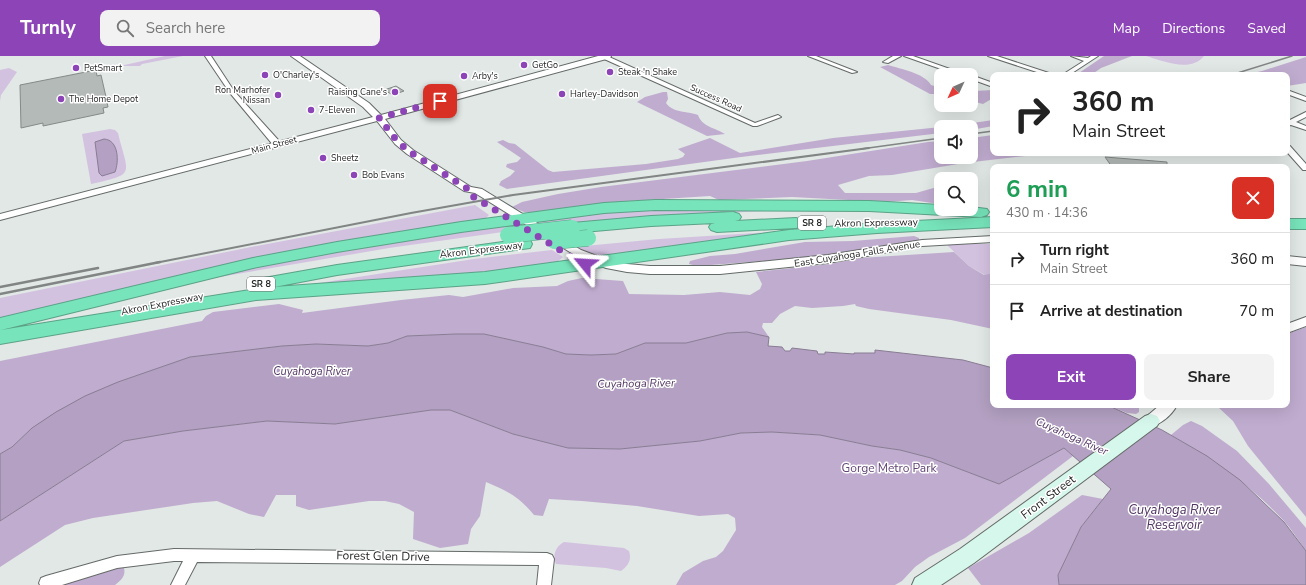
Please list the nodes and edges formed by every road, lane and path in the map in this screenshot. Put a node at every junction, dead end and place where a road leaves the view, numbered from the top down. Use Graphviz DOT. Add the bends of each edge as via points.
graph roads {
  1 [pos="208,56"];
  2 [pos="295,56"];
  3 [pos="605,56"];
  4 [pos="811,56"];
  5 [pos="898,56"];
  6 [pos="907,56"];
  7 [pos="991,56"];
  8 [pos="1074,56"];
  9 [pos="1095,56"];
  10 [pos="1088,60"];
  11 [pos="886,62"];
  12 [pos="943,68"];
  13 [pos="854,72"];
  14 [pos="1042,72"];
  15 [pos="1070,72"];
  16 [pos="978,80"];
  17 [pos="990,84"];
  18 [pos="1290,93"];
  19 [pos="1306,98"];
  20 [pos="1306,114"];
  21 [pos="778,117"];
  22 [pos="379,118"];
  23 [pos="1290,122"];
  24 [pos="1290,124"];
  25 [pos="1306,128"];
  26 [pos="277,144"];
  27 [pos="1290,151"];
  28 [pos="1306,168"];
  29 [pos="468,189"];
  30 [pos="493,208"];
  31 [pos="1290,215"];
  32 [pos="1306,215"];
  33 [pos="0,216"];
  34 [pos="990,217"];
  35 [pos="990,217"];
  36 [pos="990,217"];
  37 [pos="990,217"];
  38 [pos="484,224"];
  39 [pos="1290,224"];
  40 [pos="1306,224"];
  41 [pos="515,225"];
  42 [pos="990,239"];
  43 [pos="585,259"];
  44 [pos="1290,260"];
  45 [pos="1306,262"];
  46 [pos="1306,322"];
  47 [pos="0,325"];
  48 [pos="1290,328"];
  49 [pos="0,336"];
  50 [pos="1166,408"];
  51 [pos="1151,421"];
  52 [pos="193,555"];
  53 [pos="46,583"];
  54 [pos="178,585"];
  55 [pos="544,585"];
  56 [pos="923,585"];
  1 -- 26 [label="street" via="232,92"];
  2 -- 22 [label="street" via="358,98"];
  3 -- 21 [label="street, Success Road" via="755,125"];
  3 -- 22 [label="street, Main Street"];
  4 -- 13 [label="street"];
  5 -- 11 [label="street"];
  6 -- 12 [label="street"];
  7 -- 14 [label="street"];
  8 -- 10 [label="street"];
  9 -- 10 [label="street"];
  10 -- 15 [label="street"];
  16 -- 17 [label="street"];
  18 -- 19 [label="street"];
  20 -- 23 [label="street"];
  22 -- 26 [label="street, Main Street"];
  22 -- 29 [label="street" via="398,142 410,152"];
  24 -- 25 [label="street"];
  26 -- 33 [label="street, Main Street"];
  27 -- 28 [label="street"];
  29 -- 30 [label="street" via="469,194"];
  29 -- 41 [label="street" via="478,191"];
  30 -- 38 [label="highway" via="492,217"];
  30 -- 41 [label="street"];
  31 -- 32 [label="highway"];
  34 -- 41 [label="highway" via="869,206 675,205 604,208"];
  35 -- 41 [label="highway, Akron Expressway / SR 8, bridge" via="873,212 651,221 572,228"];
  36 -- 49 [label="highway, Akron Expressway / SR 8, bridge" via="786,223 640,232 524,244 330,271"];
  37 -- 43 [label="highway" via="789,235"];
  38 -- 41 [label="highway"];
  38 -- 47 [label="highway" via="364,242 253,263"];
  39 -- 40 [label="highway"];
  41 -- 43 [label="street, East Cuyahoga Falls Avenue"];
  41 -- 47 [label="highway, Akron Expressway / SR 8"];
  42 -- 43 [label="street, East Cuyahoga Falls Avenue" via="922,243 828,259 720,270 677,278 650,278 605,271"];
  43 -- 49 [label="highway" via="550,269 446,282 256,294"];
  44 -- 45 [label="street"];
  46 -- 48 [label="street"];
  50 -- 51 [label="street, Front Street"];
  51 -- 56 [label="main road, Front Street" via="967,556"];
  52 -- 53 [label="street, Forest Glen Drive" via="148,557 117,562"];
  52 -- 54 [label="street"];
  52 -- 55 [label="street, Forest Glen Drive" via="547,559"];
}
